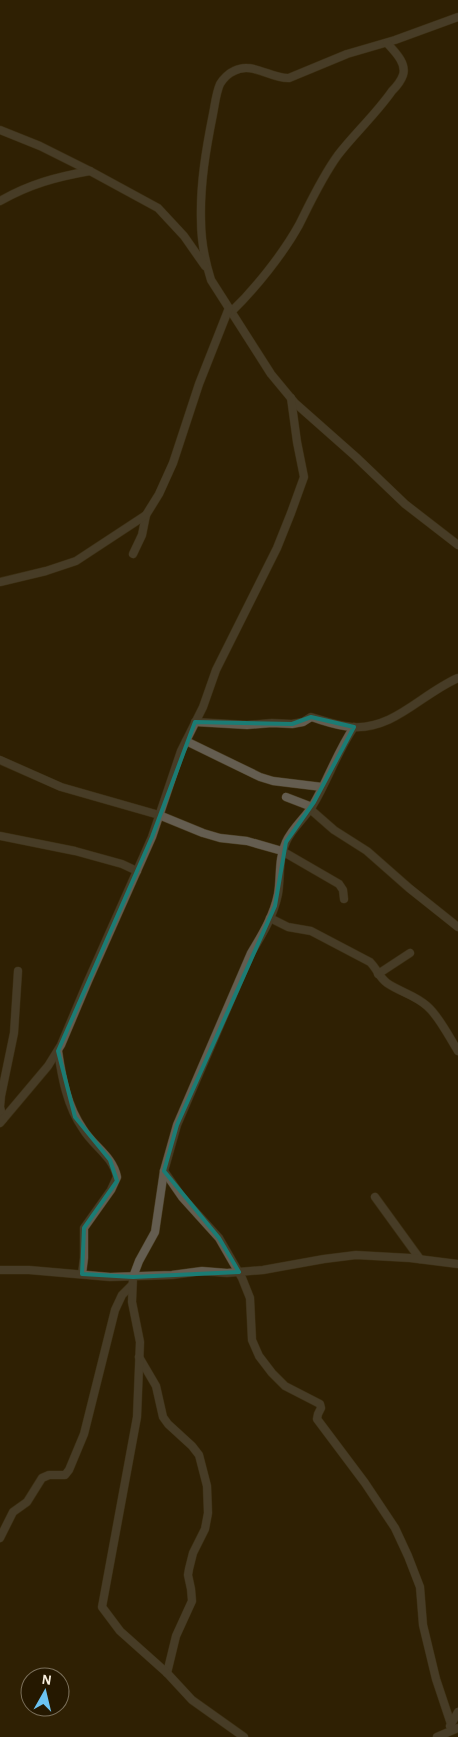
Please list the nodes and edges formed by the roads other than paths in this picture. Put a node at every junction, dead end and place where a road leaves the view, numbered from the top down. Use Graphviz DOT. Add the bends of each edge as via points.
graph roads {
  1 [pos="458,17"];
  2 [pos="387,42"];
  3 [pos="0,130"];
  4 [pos="90,171"];
  5 [pos="0,200"];
  6 [pos="207,267"];
  7 [pos="230,310"];
  8 [pos="291,398"];
  9 [pos="146,514"];
  10 [pos="458,545"];
  11 [pos="133,554"];
  12 [pos="0,582"];
  13 [pos="458,678"];
  14 [pos="195,722"];
  15 [pos="354,727"];
  16 [pos="186,741"];
  17 [pos="0,760"];
  18 [pos="322,787"];
  19 [pos="286,797"];
  20 [pos="311,808"];
  21 [pos="160,815"];
  22 [pos="0,836"];
  23 [pos="282,851"];
  24 [pos="137,871"];
  25 [pos="344,899"];
  26 [pos="270,918"];
  27 [pos="458,927"];
  28 [pos="410,953"];
  29 [pos="18,971"];
  30 [pos="378,974"];
  31 [pos="458,1050"];
  32 [pos="58,1051"];
  33 [pos="2,1121"];
  34 [pos="164,1171"];
  35 [pos="375,1197"];
  36 [pos="420,1259"];
  37 [pos="458,1264"];
  38 [pos="0,1270"];
  39 [pos="239,1272"];
  40 [pos="82,1274"];
  41 [pos="132,1281"];
  42 [pos="140,1357"];
  43 [pos="0,1538"];
  44 [pos="167,1673"];
  45 [pos="458,1712"];
  46 [pos="455,1726"];
  47 [pos="244,1737"];
  48 [pos="437,1737"];
  1 -- 2 [label="street"];
  2 -- 6 [label="street" via="347,54 289,78 247,68 235,70 220,84 204,168 201,222"];
  2 -- 7 [label="street" via="400,59 403,75 382,106 338,156 285,247 244,300"];
  3 -- 4 [label="street"];
  4 -- 5 [label="street" via="33,184"];
  4 -- 6 [label="street" via="158,208"];
  6 -- 7 [label="street" via="211,280"];
  7 -- 8 [label="street" via="271,374"];
  7 -- 9 [label="street" via="172,463"];
  8 -- 10 [label="street" via="405,504"];
  8 -- 14 [label="street" via="304,481 277,548 219,663"];
  9 -- 11 [label="street" via="142,535"];
  9 -- 12 [label="street" via="76,561"];
  13 -- 15 [label="street" via="390,721 376,726"];
  14 -- 15 [label="street" via="292,724 312,717 330,724"];
  14 -- 16 [label="street"];
  15 -- 18 [label="street"];
  16 -- 18 [label="street" via="260,777"];
  16 -- 21 [label="street"];
  17 -- 21 [label="street" via="62,787"];
  18 -- 20 [label="street"];
  19 -- 20 [label="street"];
  20 -- 23 [label="street" via="289,836"];
  20 -- 27 [label="street" via="334,830 373,856"];
  21 -- 23 [label="street" via="203,833"];
  21 -- 24 [label="street"];
  22 -- 24 [label="street" via="62,847"];
  23 -- 25 [label="street" via="339,884"];
  23 -- 26 [label="street" via="278,896"];
  24 -- 32 [label="street"];
  26 -- 30 [label="street" via="288,927 311,931 363,957"];
  26 -- 34 [label="street" via="251,953 177,1125"];
  28 -- 30 [label="street"];
  29 -- 33 [label="street" via="14,1033 1,1096"];
  30 -- 31 [label="street" via="427,1006"];
  32 -- 33 [label="street"];
  32 -- 40 [label="street" via="63,1081 75,1117 110,1160 117,1177 112,1190 84,1228"];
  34 -- 39 [label="street" via="182,1197 219,1238"];
  34 -- 41 [label="street" via="155,1232 139,1260"];
  35 -- 36 [label="street"];
  36 -- 37 [label="street"];
  36 -- 39 [label="street" via="356,1255"];
  38 -- 40 [label="street"];
  39 -- 41 [label="street" via="202,1271"];
  39 -- 46 [label="street" via="250,1298 252,1340 259,1356 285,1386 320,1404 317,1419 395,1528 420,1587 422,1624 436,1679"];
  40 -- 41 [label="street"];
  41 -- 42 [label="street"];
  41 -- 43 [label="street" via="115,1310 84,1434 70,1470 65,1475 42,1478 27,1502 13,1512"];
  42 -- 44 [label="street" via="156,1386 163,1417 199,1455 207,1486 205,1529 193,1553 188,1575 192,1601 178,1630"];
  42 -- 44 [label="street" via="136,1428 102,1607 120,1631"];
  44 -- 47 [label="street" via="199,1706"];
  45 -- 46 [label="street"];
  46 -- 48 [label="street"];
}
